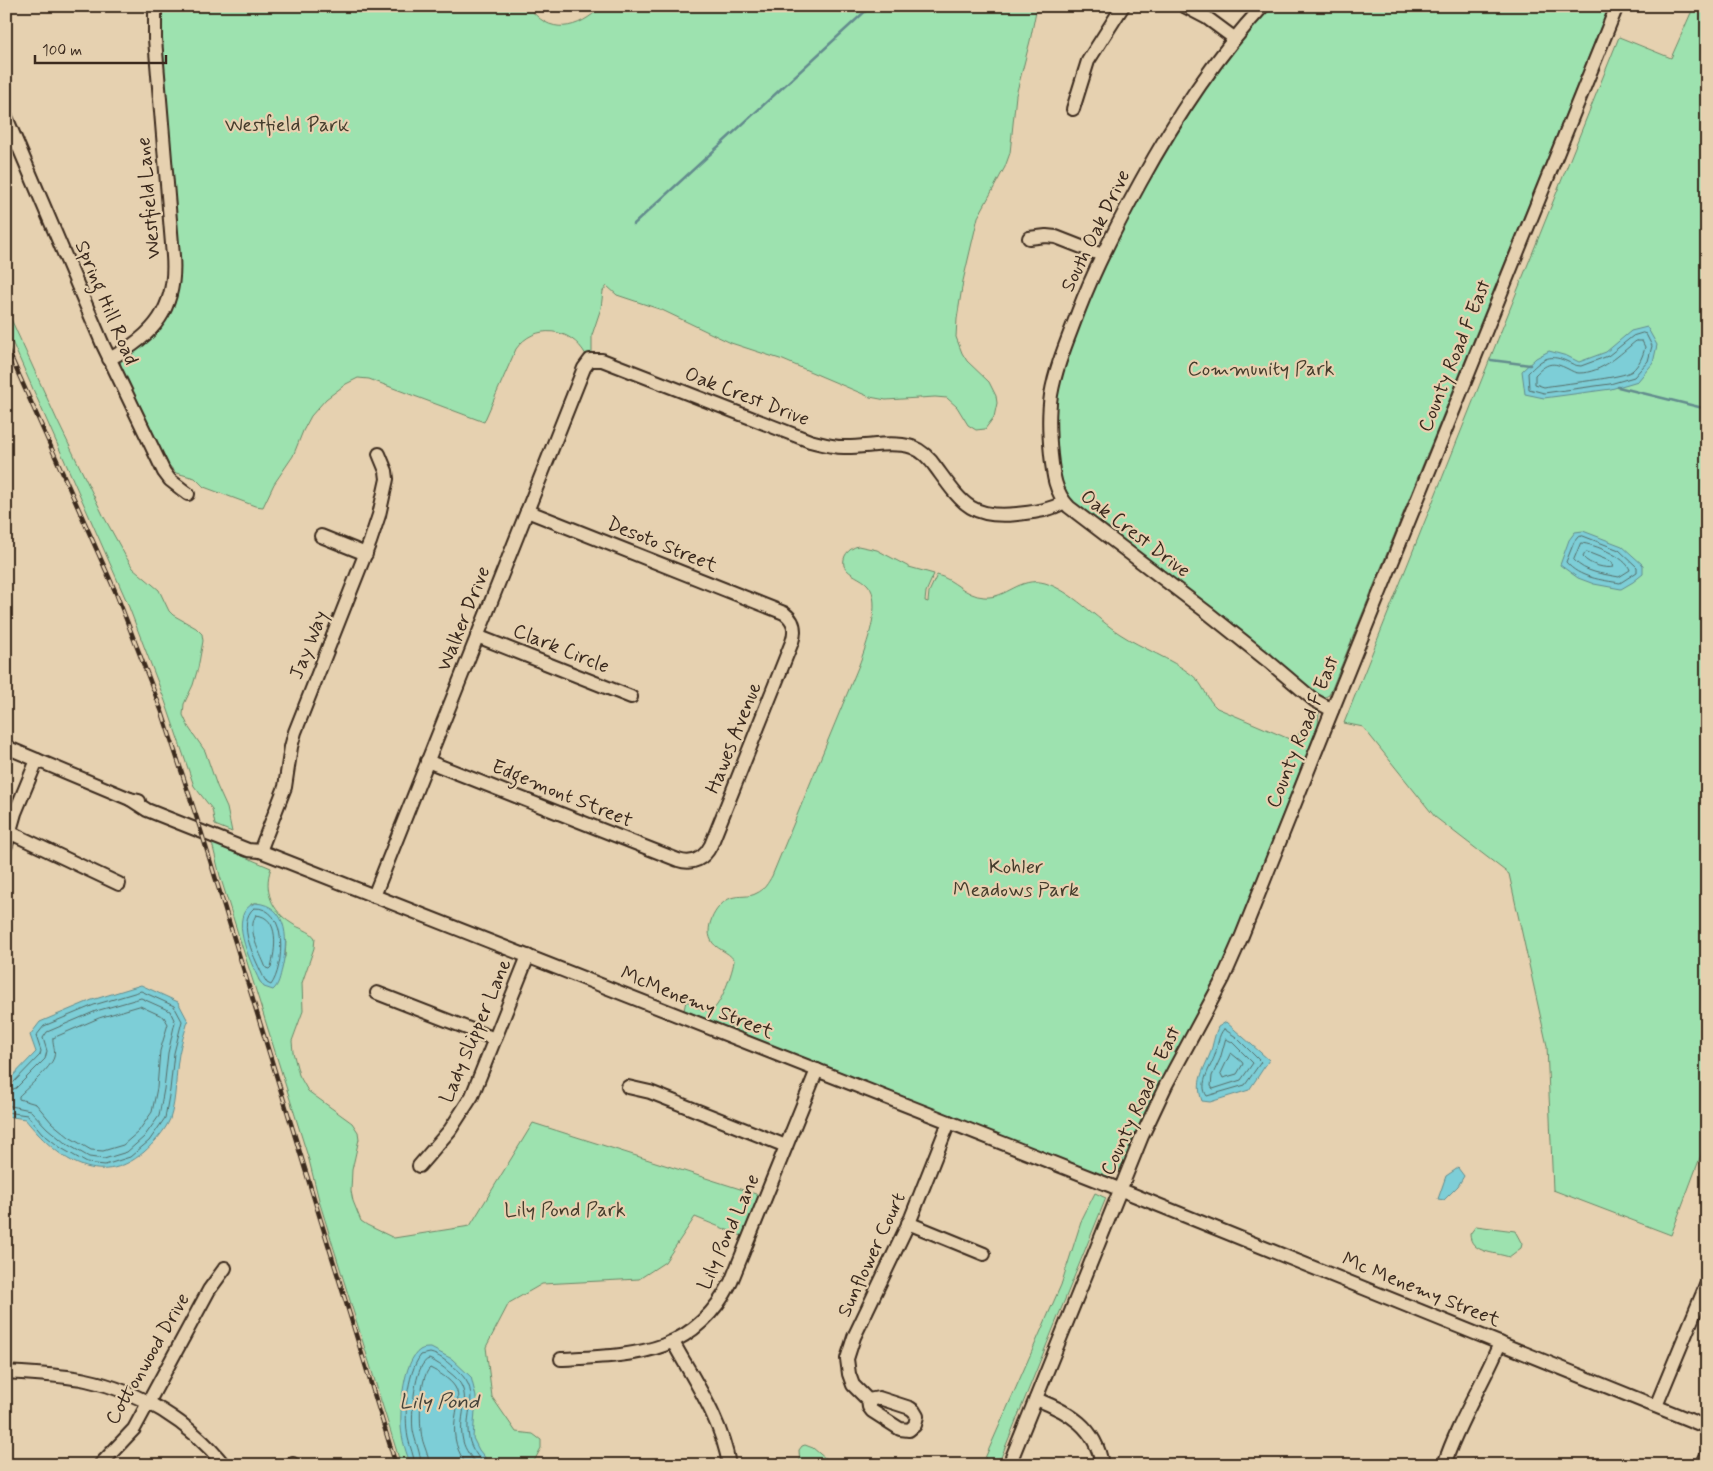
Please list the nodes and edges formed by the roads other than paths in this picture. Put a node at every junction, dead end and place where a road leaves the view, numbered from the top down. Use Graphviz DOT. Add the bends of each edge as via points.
graph roads {
  1 [pos="155,6"];
  2 [pos="1123,6"];
  3 [pos="1184,6"];
  4 [pos="1263,6"];
  5 [pos="1617,6"];
  6 [pos="1234,38"];
  7 [pos="1073,109"];
  8 [pos="6,117"];
  9 [pos="1029,238"];
  10 [pos="1102,255"];
  11 [pos="109,359"];
  12 [pos="592,359"];
  13 [pos="379,454"];
  14 [pos="188,494"];
  15 [pos="1064,502"];
  16 [pos="526,511"];
  17 [pos="321,536"];
  18 [pos="366,554"];
  19 [pos="784,613"];
  20 [pos="477,636"];
  21 [pos="630,697"];
  22 [pos="1332,710"];
  23 [pos="6,747"];
  24 [pos="37,760"];
  25 [pos="428,761"];
  26 [pos="9,832"];
  27 [pos="6,845"];
  28 [pos="260,851"];
  29 [pos="683,862"];
  30 [pos="119,884"];
  31 [pos="374,896"];
  32 [pos="528,956"];
  33 [pos="377,993"];
  34 [pos="494,1039"];
  35 [pos="817,1070"];
  36 [pos="628,1088"];
  37 [pos="949,1122"];
  38 [pos="786,1146"];
  39 [pos="419,1166"];
  40 [pos="1120,1190"];
  41 [pos="908,1223"];
  42 [pos="984,1254"];
  43 [pos="225,1268"];
  44 [pos="1707,1283"];
  45 [pos="673,1342"];
  46 [pos="1500,1343"];
  47 [pos="561,1358"];
  48 [pos="6,1372"];
  49 [pos="1036,1399"];
  50 [pos="868,1400"];
  51 [pos="148,1404"];
  52 [pos="1656,1406"];
  53 [pos="1707,1427"];
  54 [pos="1707,1455"];
  55 [pos="100,1465"];
  56 [pos="224,1465"];
  57 [pos="729,1465"];
  58 [pos="1009,1465"];
  59 [pos="1102,1465"];
  60 [pos="1444,1465"];
  61 [pos="1702,1465"];
  1 -- 11 [label="street, Westfield Lane" via="173,283 167,306 152,329 137,343"];
  2 -- 7 [label="street" via="1088,61"];
  3 -- 6 [label="street"];
  4 -- 6 [label="street, South Oak Drive"];
  5 -- 22 [label="street, County Road F East"];
  6 -- 10 [label="street, South Oak Drive" via="1180,114"];
  8 -- 11 [label="street, Spring Hill Road"];
  9 -- 10 [label="street" via="1056,237"];
  10 -- 15 [label="street, South Oak Drive" via="1073,325 1052,394 1053,471 1056,487"];
  11 -- 14 [label="street, Spring Hill Road" via="164,472"];
  12 -- 15 [label="street, Oak Crest Drive" via="602,360 814,442 842,447 896,445 914,448 931,461 960,499 982,513 1001,516 1040,511"];
  12 -- 16 [label="street, Walker Drive" via="584,368"];
  13 -- 18 [label="street, Jay Way" via="387,483"];
  15 -- 22 [label="street, Oak Crest Drive" via="1247,644 1316,702"];
  16 -- 19 [label="street, Desoto Street"];
  16 -- 20 [label="street, Walker Drive"];
  17 -- 18 [label="street"];
  18 -- 28 [label="street, Jay Way" via="294,735 285,787"];
  19 -- 29 [label="street, Hawes Avenue" via="793,623 793,637 711,845 700,859"];
  20 -- 21 [label="street, Clark Circle"];
  20 -- 25 [label="street, Walker Drive"];
  22 -- 40 [label="street, County Road F East" via="1233,957 1159,1100"];
  23 -- 24 [label="street"];
  24 -- 26 [label="street"];
  24 -- 28 [label="street, McMenemy Street" via="130,799 150,803 252,843"];
  25 -- 29 [label="street, Edgemont Street"];
  25 -- 31 [label="street, Walker Drive"];
  26 -- 27 [label="street"];
  26 -- 30 [label="street"];
  28 -- 31 [label="street, McMenemy Street"];
  31 -- 32 [label="street, McMenemy Street"];
  32 -- 34 [label="street, Lady Slipper Lane"];
  32 -- 35 [label="street, McMenemy Street"];
  33 -- 34 [label="street"];
  34 -- 39 [label="street, Lady Slipper Lane" via="464,1110"];
  35 -- 37 [label="street, McMenemy Street"];
  35 -- 38 [label="street, Lily Pond Lane"];
  36 -- 38 [label="street" via="650,1092"];
  37 -- 40 [label="street, McMenemy Street"];
  37 -- 41 [label="street, Sunflower Court"];
  38 -- 45 [label="street, Lily Pond Lane" via="728,1288 710,1313"];
  40 -- 46 [label="street, Mc Menemy Street"];
  40 -- 49 [label="street, County Road F East"];
  41 -- 42 [label="street"];
  41 -- 50 [label="street, Sunflower Court" via="848,1355 852,1382"];
  43 -- 51 [label="street, Cottonwood Drive" via="208,1290"];
  44 -- 52 [label="street"];
  45 -- 47 [label="street, Lily Pond Lane" via="636,1353"];
  45 -- 57 [label="street" via="717,1423"];
  46 -- 52 [label="street, Mc Menemy Street"];
  46 -- 60 [label="street"];
  48 -- 51 [label="street" via="86,1380 128,1392"];
  49 -- 58 [label="street, County Road F East"];
  49 -- 59 [label="street" via="1067,1412 1077,1420 1093,1440"];
  51 -- 55 [label="street, Cottonwood Drive" via="134,1429"];
  51 -- 56 [label="street" via="187,1427"];
  52 -- 53 [label="street, Mc Menemy Street"];
  54 -- 61 [label="street"];
}
